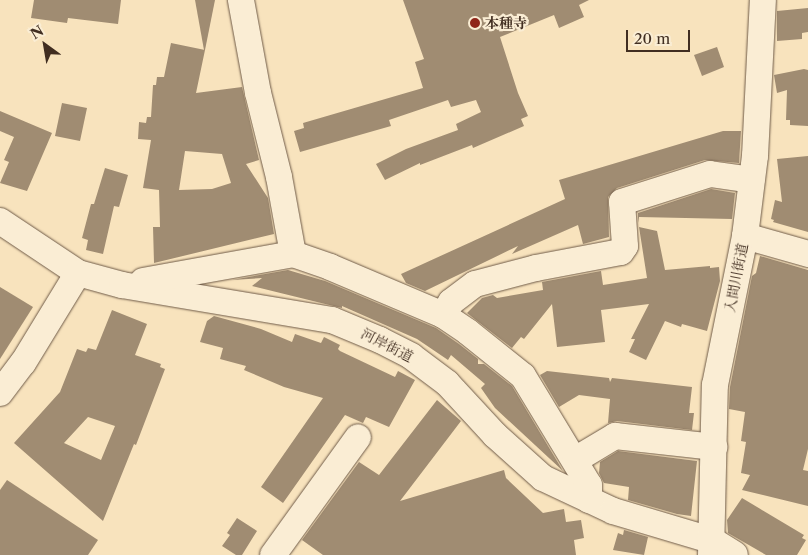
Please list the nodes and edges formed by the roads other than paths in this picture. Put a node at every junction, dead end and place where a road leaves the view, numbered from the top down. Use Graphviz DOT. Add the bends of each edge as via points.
graph roads {
  1 [pos="241,0"];
  2 [pos="764,0"];
  3 [pos="752,180"];
  4 [pos="0,221"];
  5 [pos="745,236"];
  6 [pos="293,254"];
  7 [pos="808,254"];
  8 [pos="78,273"];
  9 [pos="122,285"];
  10 [pos="443,315"];
  11 [pos="0,393"];
  12 [pos="358,437"];
  13 [pos="714,447"];
  14 [pos="575,460"];
  15 [pos="588,500"];
  16 [pos="710,548"];
  17 [pos="273,555"];
  18 [pos="734,555"];
  1 -- 6 [label="street"];
  2 -- 3 [label="street, 入間川街道"];
  3 -- 5 [label="street, 入間川街道"];
  3 -- 10 [label="street" via="710,174 622,202 625,246 621,252 536,268 475,284 451,302"];
  4 -- 8 [label="street, 河岸街道"];
  5 -- 7 [label="street"];
  5 -- 13 [label="street, 入間川街道" via="715,385"];
  6 -- 9 [label="street"];
  6 -- 10 [label="street" via="330,266"];
  8 -- 9 [label="street, 河岸街道"];
  8 -- 11 [label="street" via="23,363"];
  9 -- 15 [label="street, 河岸街道" via="332,320 380,340 411,356 447,383 495,435 543,478"];
  10 -- 14 [label="street" via="523,376"];
  12 -- 17 [label="street"];
  13 -- 14 [label="street" via="615,436"];
  13 -- 16 [label="street, 入間川街道"];
  14 -- 15 [label="street" via="589,485"];
  15 -- 16 [label="street, 河岸街道"];
  16 -- 18 [label="street, 河岸街道"];
}
